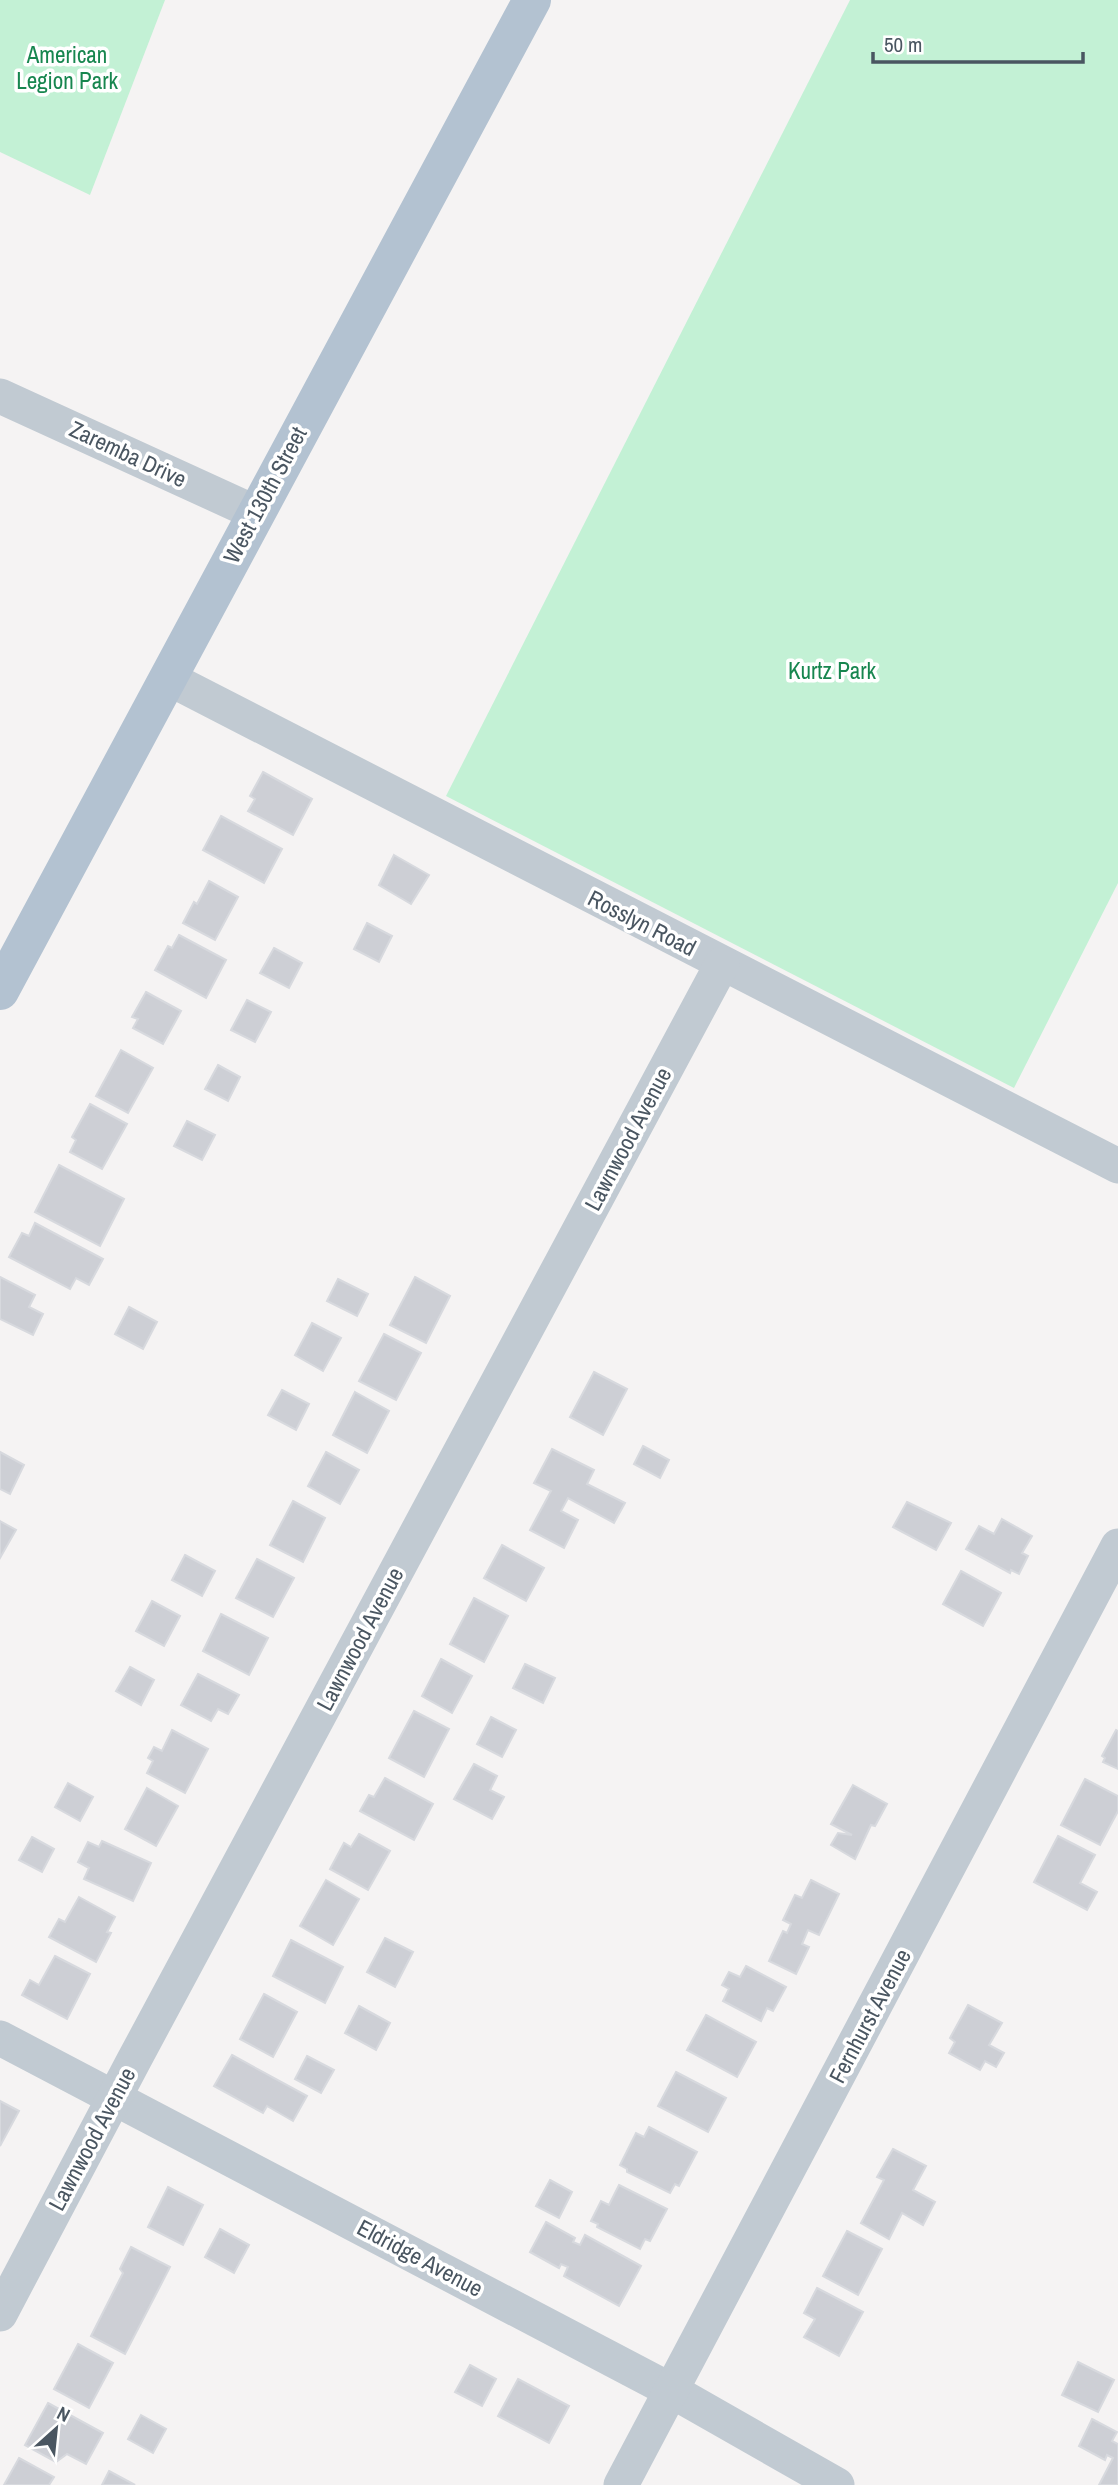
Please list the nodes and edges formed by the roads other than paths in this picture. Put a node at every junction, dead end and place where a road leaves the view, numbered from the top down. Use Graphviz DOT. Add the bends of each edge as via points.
graph roads {
  1 [pos="532,0"];
  2 [pos="0,396"];
  3 [pos="256,513"];
  4 [pos="168,678"];
  5 [pos="722,964"];
  6 [pos="0,991"];
  7 [pos="1118,1166"];
  8 [pos="1118,1546"];
  9 [pos="0,2038"];
  10 [pos="114,2097"];
  11 [pos="0,2314"];
  12 [pos="672,2391"];
  13 [pos="621,2485"];
  14 [pos="837,2485"];
  1 -- 3 [label="main road, West 130th Street"];
  2 -- 3 [label="street, Zaremba Drive"];
  3 -- 4 [label="main road, West 130th Street"];
  4 -- 5 [label="street, Rosslyn Road"];
  4 -- 6 [label="main road, West 130th Street"];
  5 -- 7 [label="street, Rosslyn Road"];
  5 -- 10 [label="street, Lawnwood Avenue"];
  8 -- 12 [label="street, Fernhurst Avenue"];
  9 -- 10 [label="street, Eldridge Avenue"];
  10 -- 11 [label="street, Lawnwood Avenue"];
  10 -- 12 [label="street, Eldridge Avenue"];
  12 -- 13 [label="street, Fernhurst Avenue"];
  12 -- 14 [label="street, Eldridge Avenue"];
}
